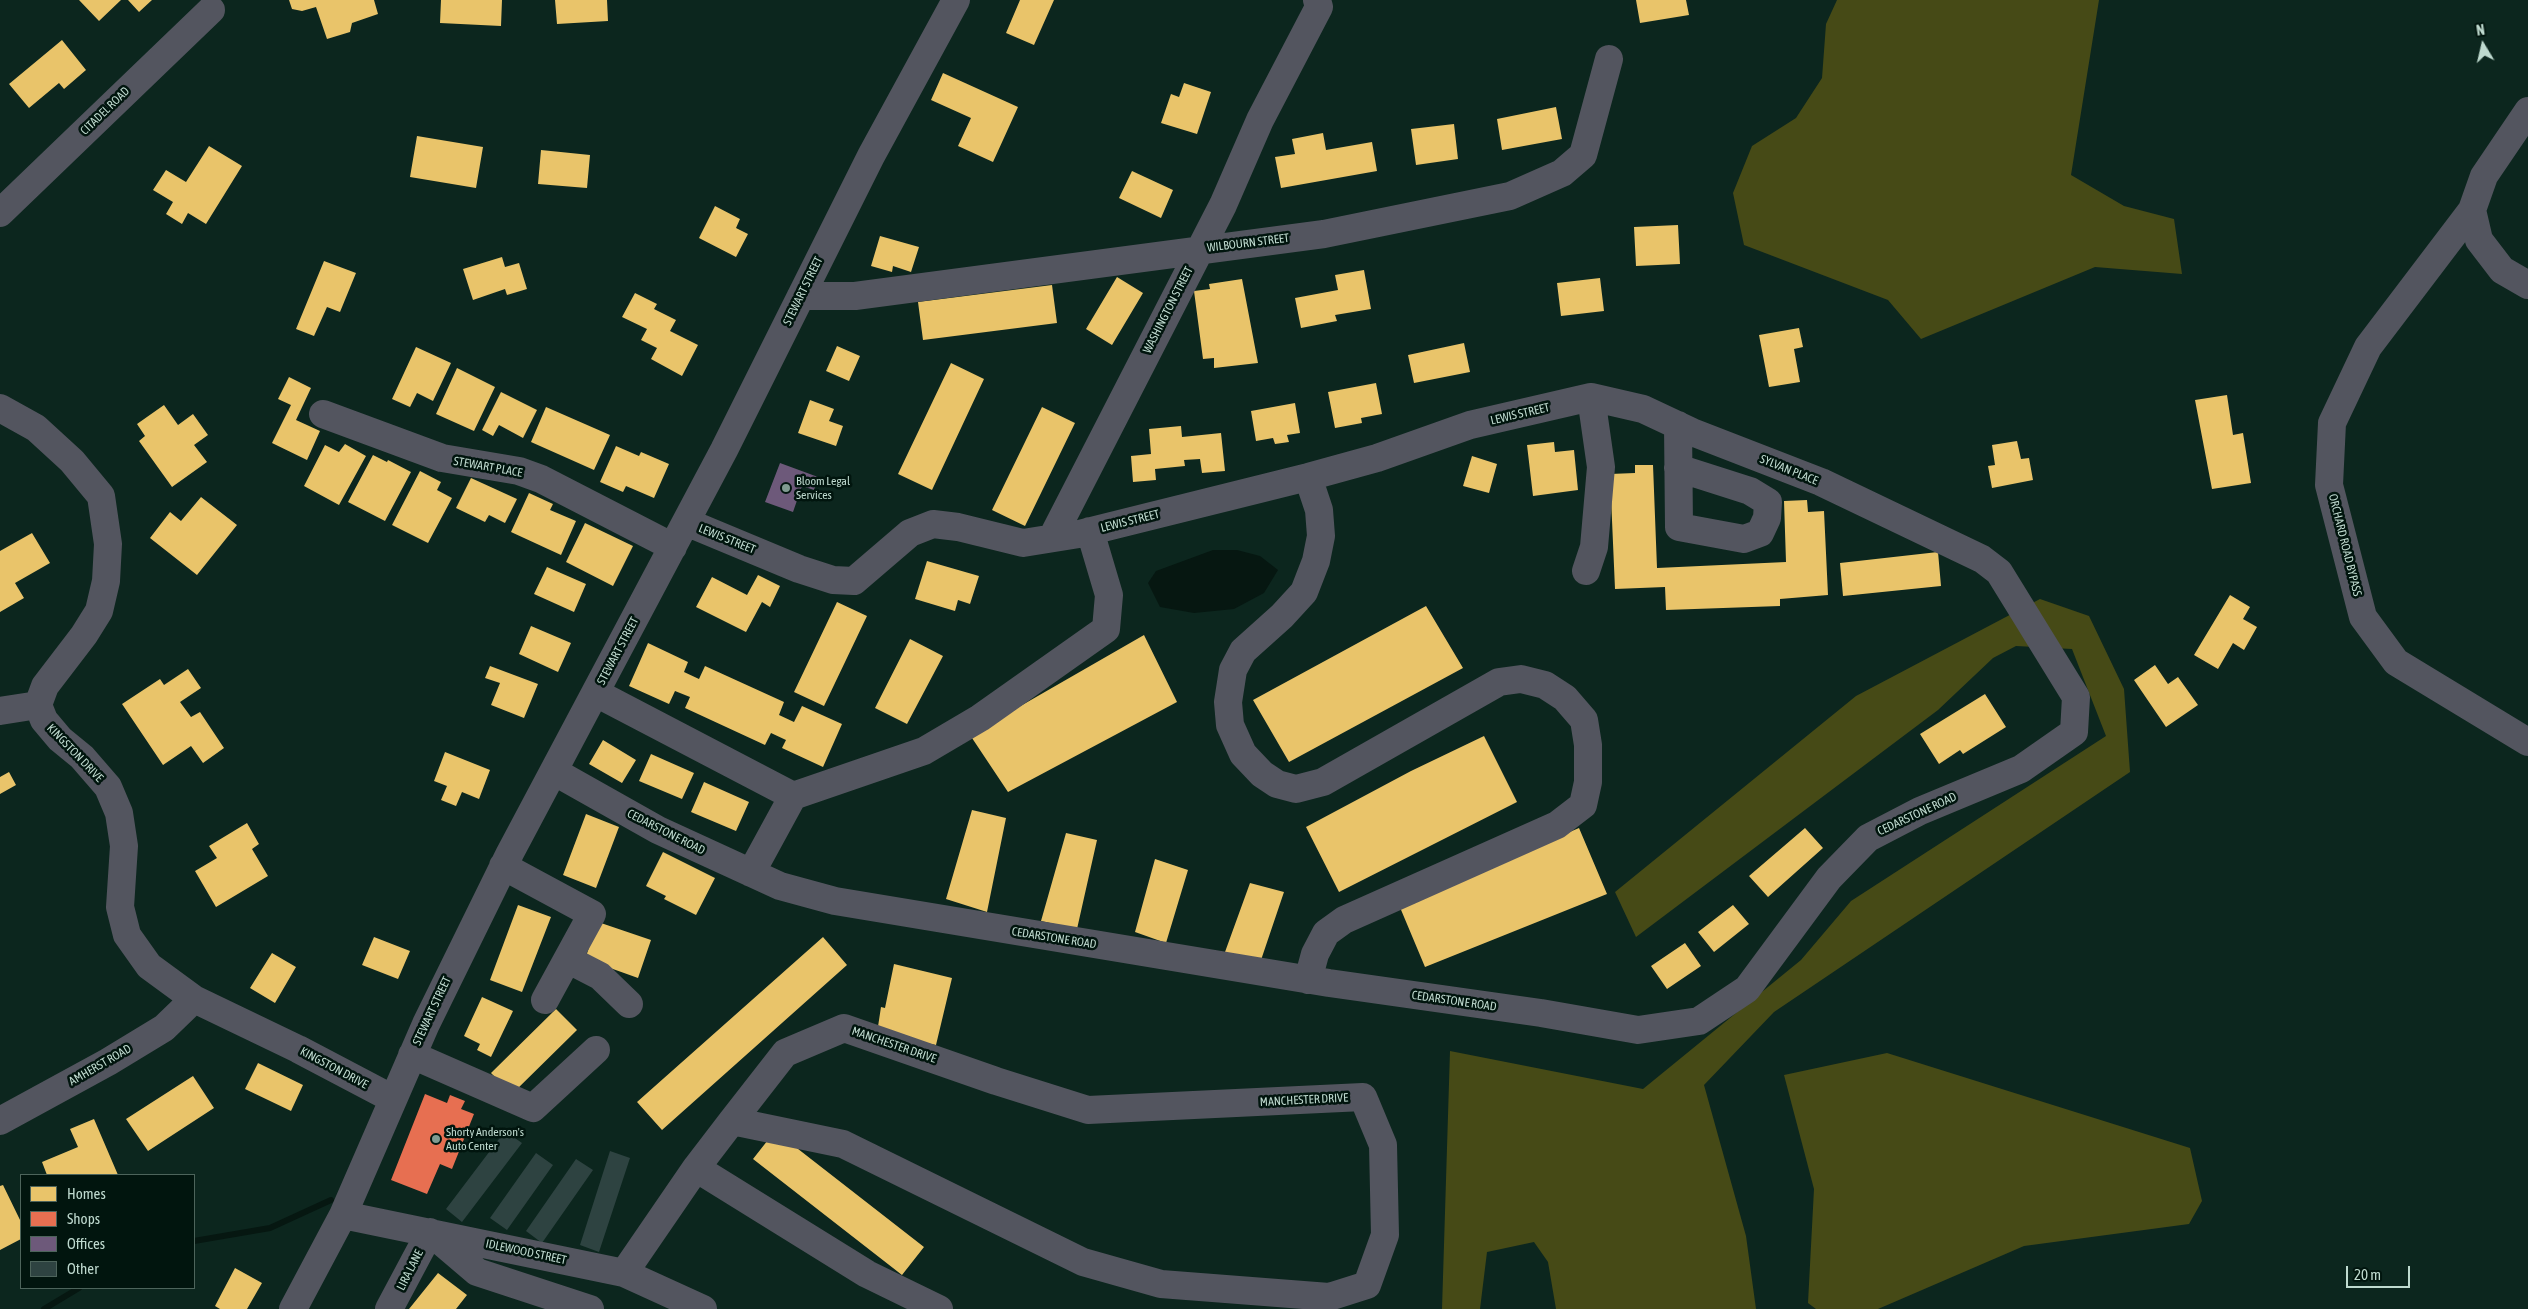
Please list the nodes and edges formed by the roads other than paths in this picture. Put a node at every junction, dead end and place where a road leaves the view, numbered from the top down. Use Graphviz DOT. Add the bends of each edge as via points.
graph roads {
  1 [pos="956,0"];
  2 [pos="1317,0"];
  3 [pos="211,10"];
  4 [pos="1609,59"];
  5 [pos="2528,111"];
  6 [pos="2472,210"];
  7 [pos="0,213"];
  8 [pos="1199,249"];
  9 [pos="2528,285"];
  10 [pos="801,296"];
  11 [pos="1591,397"];
  12 [pos="0,408"];
  13 [pos="323,414"];
  14 [pos="1678,425"];
  15 [pos="1678,468"];
  16 [pos="1308,477"];
  17 [pos="686,522"];
  18 [pos="1090,531"];
  19 [pos="1052,538"];
  20 [pos="673,547"];
  21 [pos="1982,559"];
  22 [pos="1586,571"];
  23 [pos="596,693"];
  24 [pos="38,706"];
  25 [pos="0,711"];
  26 [pos="2528,742"];
  27 [pos="555,772"];
  28 [pos="793,796"];
  29 [pos="503,866"];
  30 [pos="751,873"];
  31 [pos="569,960"];
  32 [pos="1308,980"];
  33 [pos="194,999"];
  34 [pos="545,1000"];
  35 [pos="629,1004"];
  36 [pos="596,1050"];
  37 [pos="412,1055"];
  38 [pos="392,1099"];
  39 [pos="0,1121"];
  40 [pos="732,1121"];
  41 [pos="696,1168"];
  42 [pos="343,1215"];
  43 [pos="430,1232"];
  44 [pos="624,1273"];
  45 [pos="698,1308"];
  46 [pos="293,1309"];
  47 [pos="389,1309"];
  48 [pos="590,1309"];
  49 [pos="939,1309"];
  1 -- 10 [label="street, STEWART STREET" via="871,156"];
  2 -- 8 [label="street, WASHINGTON STREET" via="1319,8 1260,120"];
  3 -- 7 [label="street, CITADEL ROAD"];
  4 -- 8 [label="street, WILBOURN STREET" via="1583,155 1562,173 1510,196 1324,234"];
  5 -- 6 [label="street, ORCHARD ROAD BYPASS" via="2484,176"];
  6 -- 9 [label="street" via="2479,240 2502,270"];
  6 -- 26 [label="street, ORCHARD ROAD BYPASS" via="2368,347 2332,423 2329,485 2363,617 2396,662"];
  8 -- 10 [label="street, WILBOURN STREET" via="855,296"];
  8 -- 19 [label="street, WASHINGTON STREET"];
  10 -- 17 [label="street, STEWART STREET"];
  11 -- 14 [label="street, SYLVAN PLACE" via="1643,409"];
  11 -- 16 [label="street, LEWIS STREET" via="1470,425 1377,458"];
  11 -- 22 [label="street" via="1601,466 1594,547"];
  12 -- 24 [label="street" via="36,428 72,461 101,496 108,544 106,582 99,611 45,686"];
  13 -- 20 [label="street, STEWART PLACE" via="442,458 519,471 541,479"];
  14 -- 15 [label="street"];
  14 -- 21 [label="street, SYLVAN PLACE" via="1821,482"];
  16 -- 18 [label="street, LEWIS STREET"];
  16 -- 32 [label="street" via="1320,510 1321,536 1313,569 1304,592 1243,651 1233,670 1228,702 1230,726 1243,754 1262,774 1277,784 1296,789 1323,782 1499,682 1521,679 1545,685 1565,698 1584,720 1588,745 1588,782 1583,805 1557,825 1344,920 1326,933 1315,954"];
  17 -- 19 [label="street, LEWIS STREET" via="799,569 833,580 854,581 910,533 933,524 1023,543"];
  17 -- 20 [label="street, STEWART STREET"];
  18 -- 19 [label="street, LEWIS STREET"];
  18 -- 28 [label="street" via="1109,595 1106,629 980,718 924,750"];
  20 -- 23 [label="street, STEWART STREET"];
  21 -- 32 [label="street, CEDARSTONE ROAD" via="1999,572 2076,697 2074,732 2021,768 1920,810 1868,838 1829,878 1747,989 1699,1021 1638,1030"];
  23 -- 27 [label="street, STEWART STREET"];
  23 -- 28 [label="street"];
  24 -- 25 [label="street"];
  24 -- 33 [label="street, KINGSTON DRIVE" via="44,720 60,739 82,757 108,787 119,813 124,846 120,907 127,936 149,966"];
  27 -- 29 [label="street, STEWART STREET"];
  27 -- 30 [label="street, CEDARSTONE ROAD" via="658,830"];
  28 -- 30 [label="street"];
  29 -- 31 [label="street" via="592,914"];
  29 -- 37 [label="street, STEWART STREET"];
  30 -- 32 [label="street, CEDARSTONE ROAD" via="780,886 835,901"];
  31 -- 34 [label="street"];
  31 -- 35 [label="street" via="600,976"];
  33 -- 38 [label="street, KINGSTON DRIVE"];
  33 -- 39 [label="street, AMHERST ROAD" via="164,1028"];
  36 -- 37 [label="street" via="533,1108"];
  37 -- 38 [label="street, STEWART STREET"];
  38 -- 42 [label="street, STEWART STREET"];
  40 -- 40 [label="street, MANCHESTER DRIVE" via="843,1144 1083,1262 1161,1284 1329,1297 1367,1285 1385,1235 1383,1145 1363,1097 1088,1110 844,1028 785,1053"];
  40 -- 41 [label="street, MANCHESTER DRIVE"];
  41 -- 44 [label="street, MANCHESTER DRIVE"];
  41 -- 49 [label="street" via="867,1274"];
  42 -- 43 [label="street, IDLEWOOD STREET"];
  42 -- 46 [label="street, STEWART STREET"];
  43 -- 44 [label="street, IDLEWOOD STREET"];
  43 -- 47 [label="street, LIRA LANE"];
  43 -- 48 [label="street" via="477,1272"];
  44 -- 45 [label="street, IDLEWOOD STREET"];
}
